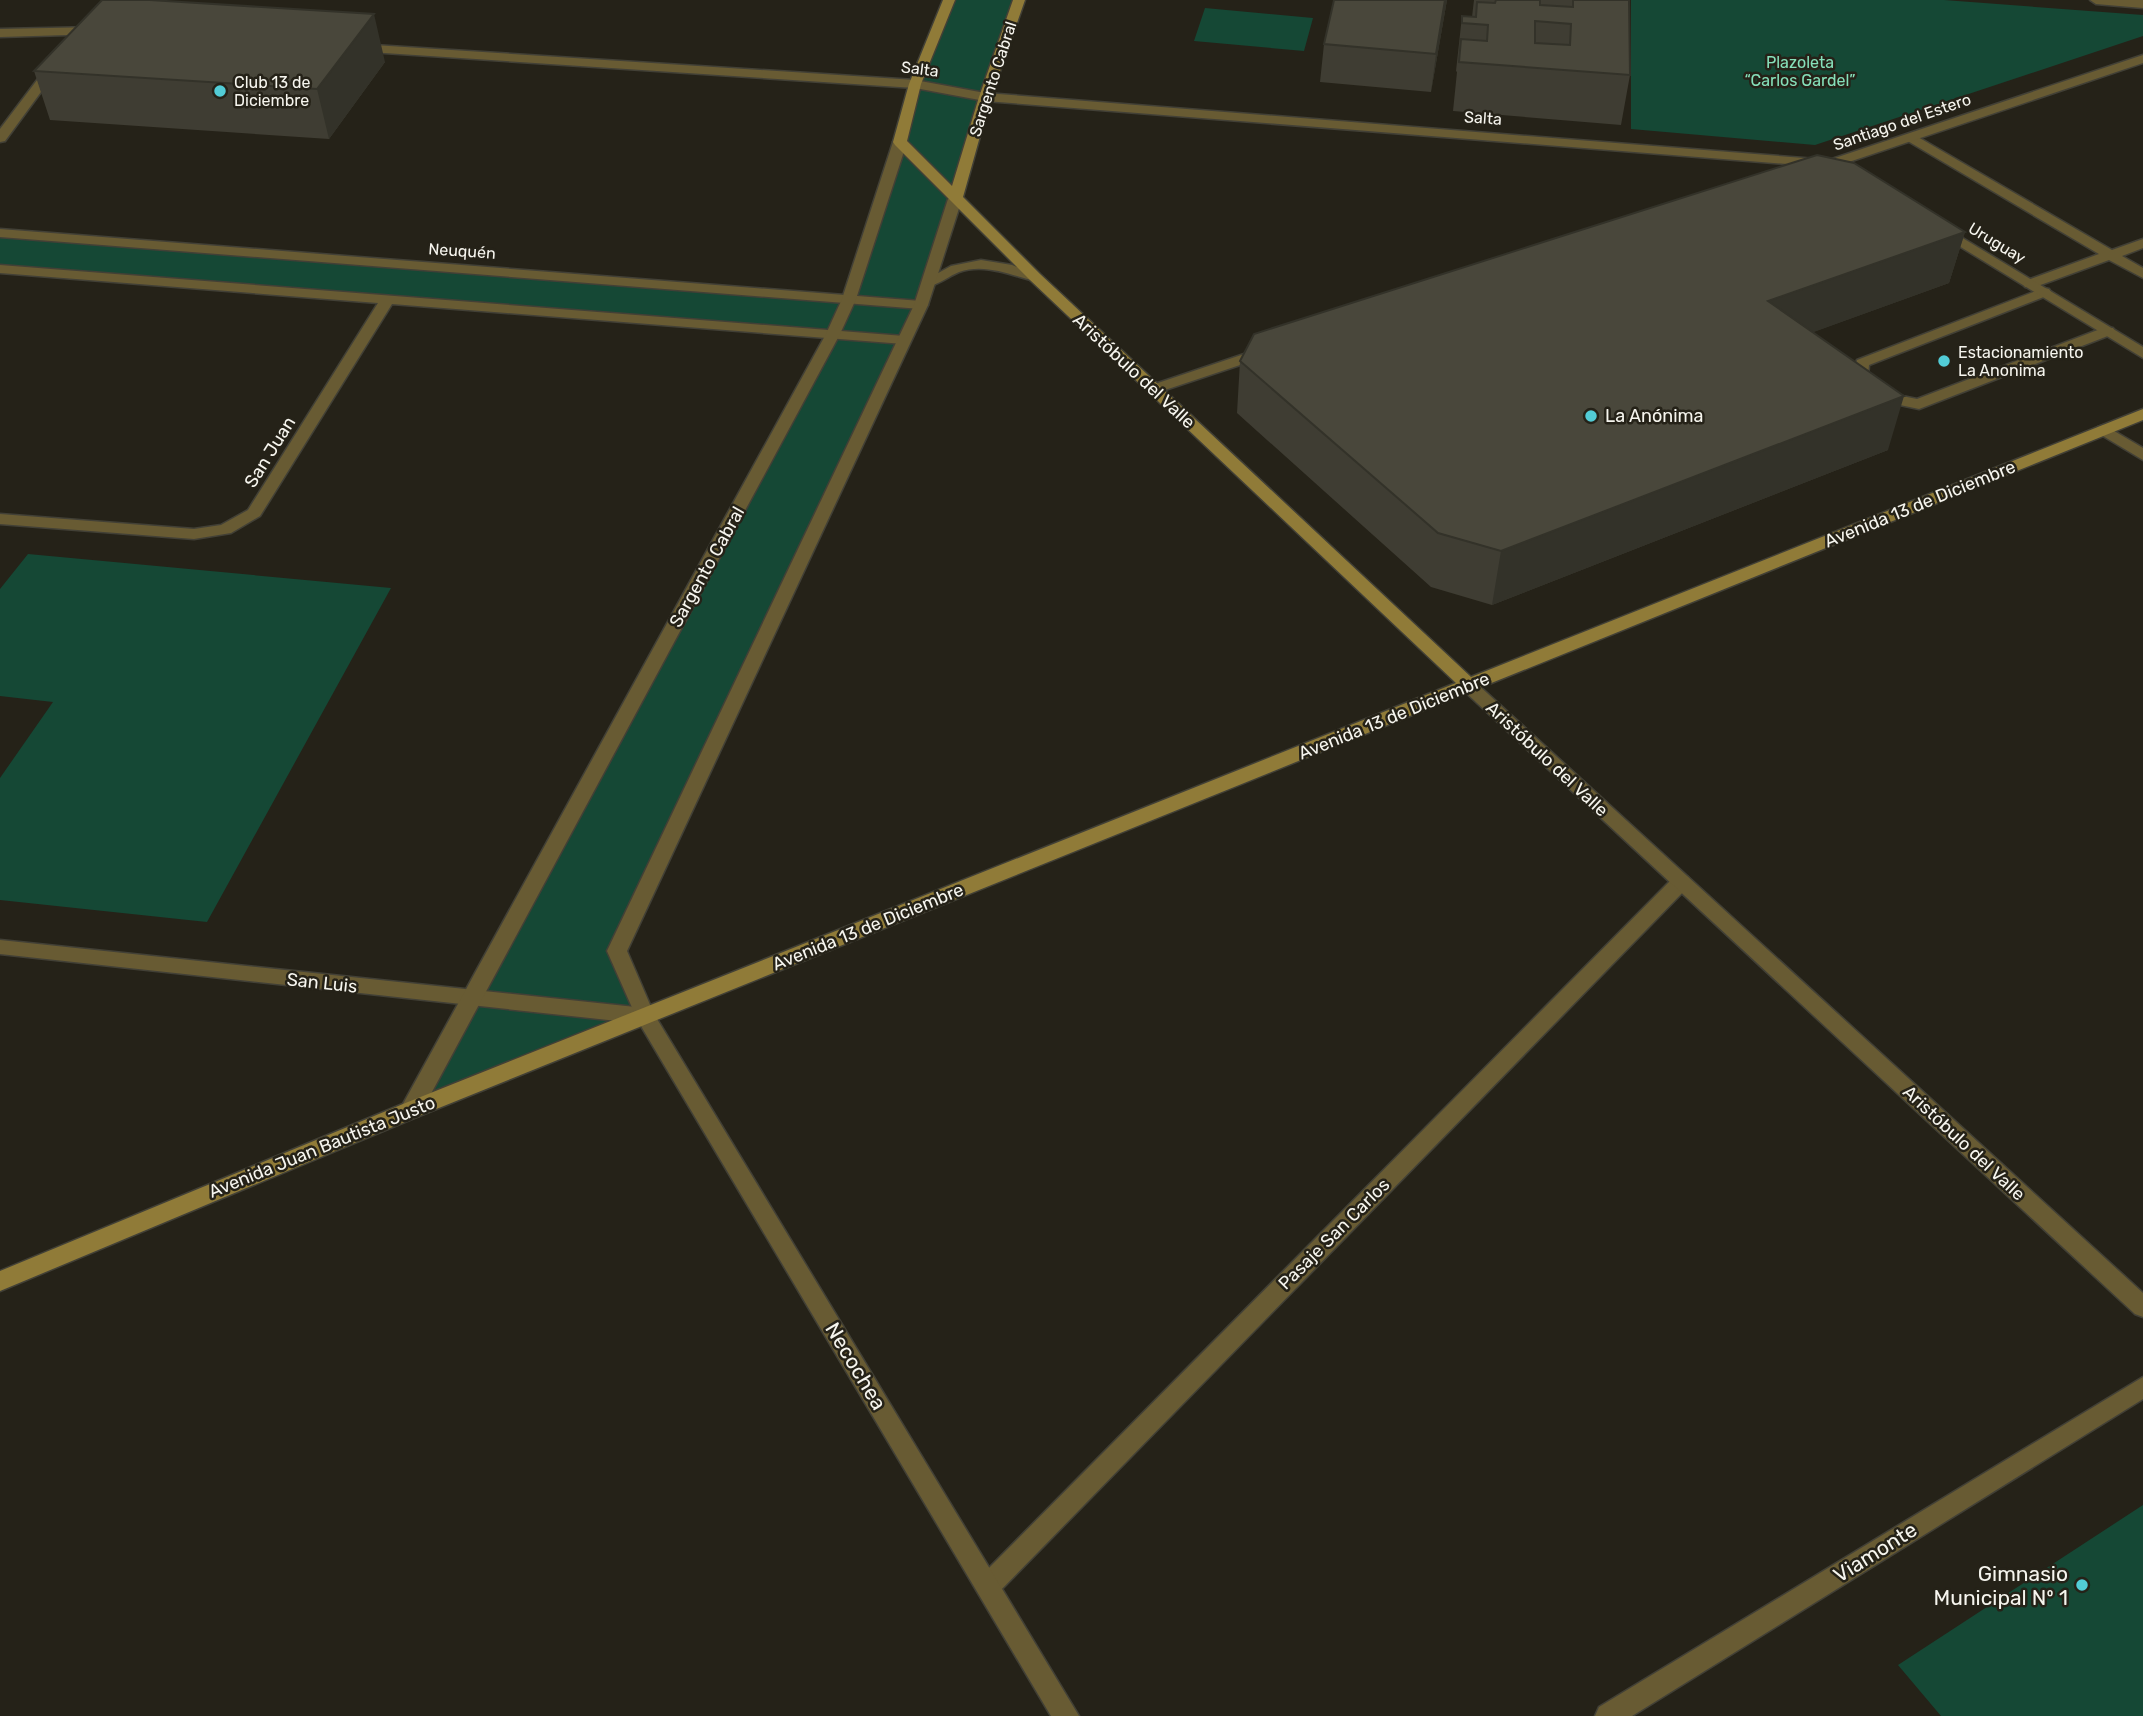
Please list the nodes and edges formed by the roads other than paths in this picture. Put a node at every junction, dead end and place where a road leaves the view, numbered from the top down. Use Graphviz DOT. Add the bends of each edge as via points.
graph roads {
  1 [pos="949,0"];
  2 [pos="1019,0"];
  3 [pos="2096,0"];
  4 [pos="2143,4"];
  5 [pos="109,32"];
  6 [pos="0,33"];
  7 [pos="77,35"];
  8 [pos="345,47"];
  9 [pos="2143,59"];
  10 [pos="915,84"];
  11 [pos="985,97"];
  12 [pos="1911,137"];
  13 [pos="0,138"];
  14 [pos="900,142"];
  15 [pos="1833,163"];
  16 [pos="1852,175"];
  17 [pos="1794,176"];
  18 [pos="955,199"];
  19 [pos="1929,222"];
  20 [pos="0,233"];
  21 [pos="2143,243"];
  22 [pos="2110,254"];
  23 [pos="0,269"];
  24 [pos="2143,274"];
  25 [pos="1035,277"];
  26 [pos="929,282"];
  27 [pos="2037,288"];
  28 [pos="388,299"];
  29 [pos="849,299"];
  30 [pos="921,304"];
  31 [pos="2108,331"];
  32 [pos="833,334"];
  33 [pos="904,341"];
  34 [pos="1284,346"];
  35 [pos="2143,353"];
  36 [pos="1154,390"];
  37 [pos="2143,414"];
  38 [pos="2104,430"];
  39 [pos="2143,455"];
  40 [pos="0,519"];
  41 [pos="1469,686"];
  42 [pos="1681,882"];
  43 [pos="0,947"];
  44 [pos="472,999"];
  45 [pos="645,1016"];
  46 [pos="411,1110"];
  47 [pos="0,1281"];
  48 [pos="2143,1307"];
  49 [pos="2143,1387"];
  50 [pos="988,1586"];
  51 [pos="1066,1716"];
  52 [pos="1608,1716"];
  1 -- 10 [label="main road, Sargento Cabral"];
  2 -- 11 [label="main road, Sargento Cabral"];
  3 -- 4 [label="street"];
  5 -- 7 [label="street"];
  6 -- 7 [label="street"];
  7 -- 13 [label="street"];
  8 -- 10 [label="street, Salta"];
  9 -- 12 [label="street, Santiago del Estero"];
  10 -- 11 [label="street, Salta"];
  10 -- 14 [label="main road, Sargento Cabral"];
  11 -- 15 [label="street, Salta"];
  11 -- 18 [label="main road, Sargento Cabral"];
  12 -- 15 [label="street, Santiago del Estero"];
  12 -- 22 [label="street"];
  14 -- 18 [label="main road, Aristóbulo del Valle"];
  14 -- 29 [label="street, Sargento Cabral"];
  15 -- 16 [label="street"];
  15 -- 17 [label="street, Santiago del Estero"];
  18 -- 25 [label="main road, Aristóbulo del Valle"];
  18 -- 26 [label="street, Necochea"];
  19 -- 27 [label="street, Uruguay"];
  20 -- 29 [label="street, Neuquén"];
  21 -- 22 [label="lane"];
  22 -- 24 [label="street"];
  22 -- 27 [label="street"];
  23 -- 28 [label="street"];
  25 -- 26 [label="street" via="1004,266 978,264 949,269"];
  25 -- 36 [label="main road, Aristóbulo del Valle"];
  26 -- 30 [label="street, Necochea"];
  27 -- 31 [label="street, Uruguay"];
  27 -- 31 [label="lane" via="1862,363 1860,377 1895,403 1919,404"];
  28 -- 32 [label="street"];
  28 -- 40 [label="street, San Juan" via="254,513 225,529 194,534"];
  29 -- 30 [label="street, Neuquén"];
  29 -- 32 [label="street, Sargento Cabral"];
  30 -- 33 [label="street, Necochea"];
  31 -- 35 [label="street, Uruguay"];
  32 -- 33 [label="street"];
  32 -- 44 [label="street, Sargento Cabral"];
  33 -- 45 [label="street, Necochea" via="617,951"];
  34 -- 36 [label="street"];
  36 -- 41 [label="main road, Aristóbulo del Valle"];
  37 -- 38 [label="main road, Avenida 13 de Diciembre"];
  38 -- 39 [label="street"];
  38 -- 41 [label="main road, Avenida 13 de Diciembre"];
  41 -- 42 [label="street, Aristóbulo del Valle"];
  41 -- 45 [label="main road, Avenida 13 de Diciembre"];
  42 -- 48 [label="street, Aristóbulo del Valle"];
  42 -- 50 [label="street, Pasaje San Carlos"];
  43 -- 44 [label="street, San Luis"];
  44 -- 45 [label="street, San Luis"];
  44 -- 46 [label="street, Sargento Cabral"];
  45 -- 46 [label="main road, Avenida Juan Bautista Justo"];
  45 -- 50 [label="street, Necochea"];
  46 -- 47 [label="main road, Avenida Juan Bautista Justo"];
  49 -- 52 [label="street, Viamonte"];
  50 -- 51 [label="street, Necochea"];
}
